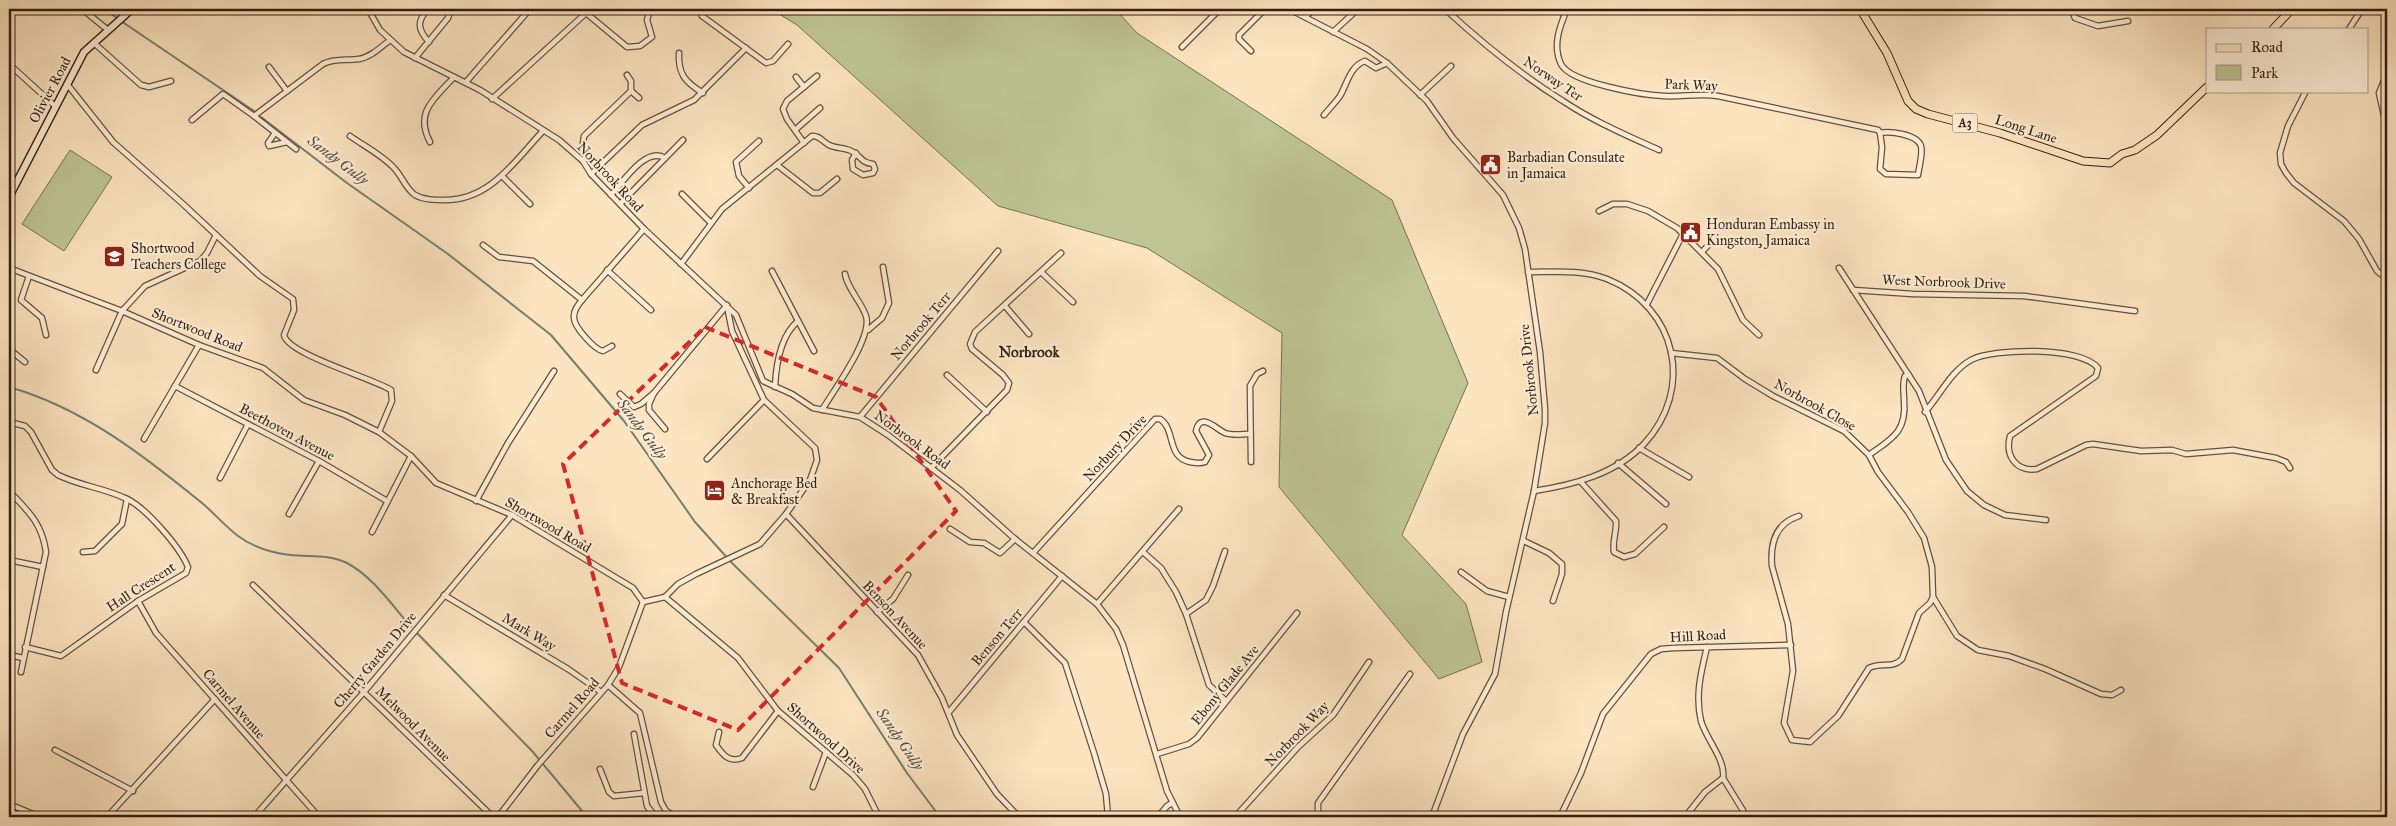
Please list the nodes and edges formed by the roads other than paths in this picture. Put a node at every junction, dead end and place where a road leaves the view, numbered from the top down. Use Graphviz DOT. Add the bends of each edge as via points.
graph roads {
  1 [pos="82,9"];
  2 [pos="368,9"];
  3 [pos="428,9"];
  4 [pos="448,9"];
  5 [pos="530,9"];
  6 [pos="590,9"];
  7 [pos="650,9"];
  8 [pos="1220,9"];
  9 [pos="1265,9"];
  10 [pos="1289,9"];
  11 [pos="1314,9"];
  12 [pos="1358,9"];
  13 [pos="1445,9"];
  14 [pos="1567,9"];
  15 [pos="1860,9"];
  16 [pos="2071,9"];
  17 [pos="2292,9"];
  18 [pos="2362,9"];
  19 [pos="130,10"];
  20 [pos="586,13"];
  21 [pos="702,16"];
  22 [pos="1305,17"];
  23 [pos="2128,22"];
  24 [pos="110,28"];
  25 [pos="2274,28"];
  26 [pos="2350,28"];
  27 [pos="1334,32"];
  28 [pos="390,40"];
  29 [pos="428,42"];
  30 [pos="94,43"];
  31 [pos="788,44"];
  32 [pos="1182,47"];
  33 [pos="746,48"];
  34 [pos="1251,51"];
  35 [pos="679,53"];
  36 [pos="415,58"];
  37 [pos="1388,63"];
  38 [pos="9,64"];
  39 [pos="269,66"];
  40 [pos="1451,66"];
  41 [pos="2387,73"];
  42 [pos="627,75"];
  43 [pos="817,76"];
  44 [pos="454,77"];
  45 [pos="796,77"];
  46 [pos="171,81"];
  47 [pos="466,82"];
  48 [pos="67,84"];
  49 [pos="804,87"];
  50 [pos="2206,88"];
  51 [pos="287,91"];
  52 [pos="631,91"];
  53 [pos="2305,92"];
  54 [pos="703,93"];
  55 [pos="1420,95"];
  56 [pos="639,98"];
  57 [pos="492,99"];
  58 [pos="55,106"];
  59 [pos="820,108"];
  60 [pos="1324,115"];
  61 [pos="254,116"];
  62 [pos="192,120"];
  63 [pos="2387,129"];
  64 [pos="795,130"];
  65 [pos="542,132"];
  66 [pos="275,133"];
  67 [pos="1880,133"];
  68 [pos="350,136"];
  69 [pos="683,140"];
  70 [pos="759,141"];
  71 [pos="287,142"];
  72 [pos="430,142"];
  73 [pos="804,143"];
  74 [pos="296,149"];
  75 [pos="1659,150"];
  76 [pos="856,153"];
  77 [pos="665,158"];
  78 [pos="583,161"];
  79 [pos="777,165"];
  80 [pos="591,174"];
  81 [pos="502,176"];
  82 [pos="837,179"];
  83 [pos="749,188"];
  84 [pos="682,194"];
  85 [pos="611,195"];
  86 [pos="9,197"];
  87 [pos="530,204"];
  88 [pos="620,204"];
  89 [pos="1600,211"];
  90 [pos="711,223"];
  91 [pos="644,229"];
  92 [pos="1683,234"];
  93 [pos="216,235"];
  94 [pos="1714,239"];
  95 [pos="483,245"];
  96 [pos="998,251"];
  97 [pos="1702,252"];
  98 [pos="1061,253"];
  99 [pos="681,264"];
  100 [pos="884,267"];
  101 [pos="9,268"];
  102 [pos="1839,268"];
  103 [pos="608,270"];
  104 [pos="772,271"];
  105 [pos="1040,272"];
  106 [pos="1528,272"];
  107 [pos="846,274"];
  108 [pos="29,276"];
  109 [pos="2387,279"];
  110 [pos="1853,290"];
  111 [pos="582,300"];
  112 [pos="1073,302"];
  113 [pos="1647,304"];
  114 [pos="727,305"];
  115 [pos="1005,306"];
  116 [pos="651,310"];
  117 [pos="122,311"];
  118 [pos="2134,311"];
  119 [pos="798,321"];
  120 [pos="868,330"];
  121 [pos="1029,334"];
  122 [pos="46,335"];
  123 [pos="1759,335"];
  124 [pos="199,345"];
  125 [pos="612,346"];
  126 [pos="9,349"];
  127 [pos="814,351"];
  128 [pos="1671,353"];
  129 [pos="26,362"];
  130 [pos="96,370"];
  131 [pos="554,371"];
  132 [pos="1263,371"];
  133 [pos="947,375"];
  134 [pos="1909,375"];
  135 [pos="175,386"];
  136 [pos="776,387"];
  137 [pos="620,394"];
  138 [pos="654,394"];
  139 [pos="764,400"];
  140 [pos="822,410"];
  141 [pos="987,412"];
  142 [pos="1925,412"];
  143 [pos="860,416"];
  144 [pos="9,422"];
  145 [pos="248,424"];
  146 [pos="664,429"];
  147 [pos="379,432"];
  148 [pos="1250,434"];
  149 [pos="144,439"];
  150 [pos="1639,448"];
  151 [pos="1869,455"];
  152 [pos="411,456"];
  153 [pos="707,459"];
  154 [pos="318,461"];
  155 [pos="1251,462"];
  156 [pos="1618,463"];
  157 [pos="932,468"];
  158 [pos="2290,468"];
  159 [pos="1689,477"];
  160 [pos="220,478"];
  161 [pos="1581,482"];
  162 [pos="9,491"];
  163 [pos="1534,491"];
  164 [pos="127,499"];
  165 [pos="476,500"];
  166 [pos="387,502"];
  167 [pos="1666,504"];
  168 [pos="1179,509"];
  169 [pos="290,514"];
  170 [pos="786,514"];
  171 [pos="512,515"];
  172 [pos="1799,516"];
  173 [pos="2046,520"];
  174 [pos="1664,527"];
  175 [pos="950,529"];
  176 [pos="372,532"];
  177 [pos="1015,539"];
  178 [pos="1524,541"];
  179 [pos="1225,551"];
  180 [pos="83,552"];
  181 [pos="1143,552"];
  182 [pos="1033,553"];
  183 [pos="9,560"];
  184 [pos="42,567"];
  185 [pos="1461,572"];
  186 [pos="908,576"];
  187 [pos="1062,576"];
  188 [pos="253,585"];
  189 [pos="444,595"];
  190 [pos="1933,596"];
  191 [pos="665,597"];
  192 [pos="1509,597"];
  193 [pos="138,601"];
  194 [pos="1554,601"];
  195 [pos="643,602"];
  196 [pos="1097,604"];
  197 [pos="877,612"];
  198 [pos="1297,613"];
  199 [pos="1186,614"];
  200 [pos="1024,622"];
  201 [pos="1791,645"];
  202 [pos="25,647"];
  203 [pos="1707,647"];
  204 [pos="9,655"];
  205 [pos="23,658"];
  206 [pos="1369,662"];
  207 [pos="21,672"];
  208 [pos="1410,674"];
  209 [pos="608,685"];
  210 [pos="2121,690"];
  211 [pos="364,692"];
  212 [pos="601,692"];
  213 [pos="215,699"];
  214 [pos="1226,701"];
  215 [pos="778,711"];
  216 [pos="949,712"];
  217 [pos="719,732"];
  218 [pos="634,734"];
  219 [pos="55,750"];
  220 [pos="826,752"];
  221 [pos="1157,754"];
  222 [pos="600,769"];
  223 [pos="1722,778"];
  224 [pos="285,780"];
  225 [pos="813,788"];
  226 [pos="133,791"];
  227 [pos="644,793"];
  228 [pos="9,804"];
  229 [pos="1172,804"];
  230 [pos="663,807"];
  231 [pos="502,812"];
  232 [pos="655,816"];
  233 [pos="40,817"];
  234 [pos="107,817"];
  235 [pos="254,817"];
  236 [pos="319,817"];
  237 [pos="493,817"];
  238 [pos="498,817"];
  239 [pos="508,817"];
  240 [pos="676,817"];
  241 [pos="879,817"];
  242 [pos="1019,817"];
  243 [pos="1108,817"];
  244 [pos="1158,817"];
  245 [pos="1180,817"];
  246 [pos="1235,817"];
  247 [pos="1318,817"];
  248 [pos="1432,817"];
  249 [pos="1560,817"];
  250 [pos="1685,817"];
  251 [pos="1747,817"];
  1 -- 24 [label="street"];
  2 -- 28 [label="street, Norbrook Road"];
  3 -- 29 [label="street" via="421,16 419,26"];
  4 -- 29 [label="street" via="448,18"];
  5 -- 47 [label="street"];
  6 -- 20 [label="street"];
  7 -- 20 [label="street" via="647,20 652,36 640,46 631,48"];
  8 -- 32 [label="street"];
  9 -- 34 [label="street" via="1239,35"];
  10 -- 22 [label="street, Norbrook Drive"];
  11 -- 22 [label="street"];
  12 -- 27 [label="street"];
  13 -- 75 [label="street, Norway Ter" via="1563,102"];
  14 -- 67 [label="street, Park Way" via="1556,48 1561,65 1571,74 1615,88 1664,96 1718,96"];
  15 -- 50 [label="main road, Long Lane / A3" via="1887,53 1908,101 1916,109 2083,161 2110,163 2135,150"];
  16 -- 23 [label="street" via="2075,18 2098,26"];
  17 -- 25 [label="main road"];
  18 -- 26 [label="street"];
  19 -- 24 [label="main road, Olivier Road"];
  20 -- 57 [label="street"];
  21 -- 33 [label="street"];
  22 -- 27 [label="street, Norbrook Drive"];
  24 -- 30 [label="main road, Olivier Road"];
  27 -- 37 [label="street, Norbrook Drive"];
  28 -- 36 [label="street, Norbrook Road"];
  28 -- 51 [label="street" via="370,56 331,60"];
  29 -- 36 [label="street"];
  30 -- 46 [label="street" via="141,85"];
  30 -- 48 [label="main road, Olivier Road" via="84,52"];
  31 -- 33 [label="street" via="773,61 766,63"];
  33 -- 54 [label="street"];
  35 -- 54 [label="street" via="680,73"];
  36 -- 44 [label="street, Norbrook Road"];
  37 -- 55 [label="street, Norbrook Drive"];
  37 -- 60 [label="street" via="1376,68 1365,61 1360,63"];
  38 -- 58 [label="street"];
  39 -- 51 [label="street"];
  40 -- 55 [label="street"];
  41 -- 63 [label="street" via="2379,93"];
  42 -- 52 [label="street"];
  43 -- 49 [label="street"];
  44 -- 47 [label="street, Norbrook Road"];
  44 -- 72 [label="street" via="425,115 424,128"];
  45 -- 49 [label="street"];
  47 -- 57 [label="street, Norbrook Road"];
  48 -- 58 [label="main road, Olivier Road"];
  48 -- 93 [label="street" via="113,142"];
  49 -- 64 [label="street" via="787,101 783,109"];
  51 -- 61 [label="street"];
  52 -- 56 [label="street"];
  52 -- 78 [label="street" via="584,136 583,144 588,154"];
  53 -- 109 [label="street" via="2288,126 2280,153 2281,164 2294,183 2344,221 2377,270"];
  54 -- 80 [label="street" via="642,125"];
  55 -- 106 [label="street, Norbrook Drive" via="1502,195 1519,228"];
  57 -- 65 [label="street, Norbrook Road"];
  58 -- 86 [label="main road, Olivier Road"];
  59 -- 64 [label="street"];
  61 -- 62 [label="street" via="222,94"];
  61 -- 66 [label="street"];
  64 -- 73 [label="street"];
  65 -- 78 [label="street, Norbrook Road" via="559,140"];
  65 -- 81 [label="street"];
  66 -- 71 [label="street"];
  66 -- 71 [label="street" via="269,146"];
  67 -- 67 [label="street, Park Way" via="1917,140 1921,147 1918,175 1886,174 1880,169"];
  68 -- 81 [label="street" via="388,162 410,191 425,199 473,196"];
  69 -- 77 [label="street"];
  70 -- 83 [label="street" via="736,162 739,176"];
  71 -- 74 [label="street"];
  73 -- 76 [label="street" via="815,135 829,145"];
  73 -- 79 [label="street"];
  76 -- 76 [label="street" via="852,160 853,169 863,175 873,173 873,164 862,161"];
  77 -- 85 [label="street" via="656,154 645,157"];
  77 -- 88 [label="street"];
  78 -- 80 [label="street, Norbrook Road"];
  79 -- 82 [label="street" via="813,193 820,193"];
  79 -- 83 [label="street"];
  80 -- 85 [label="street, Norbrook Road"];
  81 -- 87 [label="street"];
  83 -- 90 [label="street" via="722,209"];
  84 -- 90 [label="street"];
  85 -- 88 [label="street, Norbrook Road"];
  88 -- 91 [label="street, Norbrook Road"];
  89 -- 92 [label="street" via="1613,204 1627,204 1660,217"];
  90 -- 99 [label="street"];
  91 -- 99 [label="street, Norbrook Road"];
  91 -- 103 [label="street"];
  92 -- 97 [label="street"];
  92 -- 113 [label="street"];
  93 -- 117 [label="street" via="200,261 145,286"];
  93 -- 147 [label="street" via="260,276 293,300 295,306 284,335 287,343 391,390 392,402"];
  94 -- 97 [label="street"];
  95 -- 111 [label="street" via="499,257 533,261"];
  96 -- 143 [label="street, Norbrook Terr"];
  97 -- 123 [label="street" via="1718,269 1743,320"];
  98 -- 105 [label="street"];
  99 -- 114 [label="street, Norbrook Road"];
  100 -- 120 [label="street" via="889,303 882,318"];
  101 -- 108 [label="street, Shortwood Road"];
  102 -- 110 [label="street"];
  103 -- 111 [label="street"];
  103 -- 116 [label="street"];
  104 -- 119 [label="street"];
  105 -- 112 [label="street"];
  105 -- 115 [label="street"];
  106 -- 113 [label="street" via="1589,274 1607,279"];
  106 -- 163 [label="street, Norbrook Drive" via="1545,409"];
  107 -- 120 [label="street" via="847,284 866,313"];
  108 -- 117 [label="street, Shortwood Road"];
  108 -- 122 [label="street" via="21,300 42,318"];
  110 -- 118 [label="street, West Norbrook Drive" via="2024,296"];
  110 -- 134 [label="street"];
  111 -- 125 [label="street" via="574,313 576,324 596,349 603,351"];
  113 -- 128 [label="street" via="1661,325"];
  114 -- 136 [label="street, Norbrook Road" via="736,315 760,376 768,385"];
  114 -- 138 [label="street"];
  114 -- 139 [label="street" via="732,331"];
  115 -- 121 [label="street"];
  115 -- 141 [label="street" via="976,332 970,344 972,350 1004,375 1009,383"];
  117 -- 124 [label="street, Shortwood Road"];
  117 -- 130 [label="street"];
  119 -- 127 [label="street"];
  119 -- 136 [label="street" via="789,331 777,363"];
  120 -- 140 [label="street"];
  124 -- 135 [label="street"];
  124 -- 147 [label="street, Shortwood Road" via="263,368 304,400"];
  126 -- 129 [label="street"];
  128 -- 150 [label="street" via="1673,382 1662,420"];
  128 -- 151 [label="street, Norbrook Close" via="1717,358 1773,396 1844,431"];
  131 -- 165 [label="street"];
  132 -- 148 [label="street" via="1252,379 1250,386"];
  133 -- 141 [label="street"];
  134 -- 142 [label="street" via="1919,391"];
  134 -- 151 [label="street" via="1903,384 1903,424 1889,441"];
  135 -- 145 [label="street, Beethoven Avenue"];
  135 -- 149 [label="street"];
  136 -- 140 [label="street, Norbrook Road"];
  137 -- 138 [label="street" via="634,407"];
  138 -- 146 [label="street" via="649,410"];
  139 -- 153 [label="street"];
  139 -- 170 [label="street" via="811,443 817,455 810,480"];
  140 -- 143 [label="street, Norbrook Road"];
  141 -- 157 [label="street"];
  142 -- 158 [label="street" via="1958,369 1972,359 2022,350 2063,354 2092,362 2098,372 2010,436 2010,457 2018,466 2028,470 2037,468 2093,444 2186,454 2233,450 2276,458 2286,462"];
  142 -- 173 [label="street" via="1946,460 1967,491 1984,505 2005,515"];
  143 -- 157 [label="street, Norbrook Road"];
  144 -- 164 [label="street, Hall Crescent" via="25,426 31,432 58,475"];
  145 -- 154 [label="street, Beethoven Avenue"];
  145 -- 160 [label="street"];
  147 -- 152 [label="street, Shortwood Road"];
  148 -- 155 [label="street"];
  148 -- 182 [label="street, Norbury Drive" via="1226,434 1208,422 1200,423 1197,433 1209,455 1200,464 1187,462 1178,456 1165,423 1155,419"];
  150 -- 156 [label="street"];
  150 -- 159 [label="street"];
  151 -- 190 [label="street, Norbrook Close" via="1924,538 1932,567"];
  152 -- 165 [label="street, Shortwood Road" via="436,483"];
  152 -- 166 [label="street"];
  154 -- 166 [label="street, Beethoven Avenue"];
  154 -- 169 [label="street"];
  156 -- 161 [label="street"];
  156 -- 167 [label="street"];
  157 -- 177 [label="street, Norbrook Road"];
  161 -- 163 [label="street"];
  161 -- 174 [label="street" via="1616,521 1612,540 1614,552 1624,557 1635,554"];
  162 -- 184 [label="street" via="34,517 44,536 46,552"];
  163 -- 178 [label="street, Norbrook Drive"];
  164 -- 180 [label="street" via="122,524 96,551"];
  164 -- 193 [label="street, Hall Crescent" via="150,518 188,567 186,573"];
  165 -- 171 [label="street, Shortwood Road"];
  166 -- 176 [label="street"];
  168 -- 181 [label="street"];
  170 -- 191 [label="street" via="754,548 696,574 678,584"];
  170 -- 197 [label="street, Benson Avenue"];
  171 -- 189 [label="street, Cherry Garden Drive"];
  171 -- 195 [label="street, Shortwood Road" via="633,588"];
  172 -- 201 [label="street" via="1789,519 1779,528 1771,557"];
  175 -- 177 [label="street" via="970,542 984,543 1000,553"];
  177 -- 182 [label="street, Norbrook Road"];
  178 -- 192 [label="street, Norbrook Drive"];
  178 -- 194 [label="street" via="1560,559 1562,574"];
  179 -- 199 [label="street" via="1206,600"];
  181 -- 196 [label="street"];
  181 -- 199 [label="street" via="1161,568"];
  182 -- 187 [label="street, Norbrook Road"];
  183 -- 184 [label="street"];
  184 -- 202 [label="street"];
  185 -- 192 [label="street" via="1487,591"];
  186 -- 197 [label="street" via="893,599"];
  187 -- 196 [label="street, Norbrook Road"];
  187 -- 200 [label="street, Benson Terr"];
  188 -- 211 [label="street, Melwood Avenue"];
  189 -- 211 [label="street, Cherry Garden Drive"];
  189 -- 212 [label="street, Mark Way"];
  190 -- 201 [label="street" via="1919,613 1898,664 1877,664 1869,668 1838,716 1810,742 1792,740 1784,723 1793,671"];
  190 -- 210 [label="street" via="1957,636 1978,650 2009,656 2101,694 2112,695"];
  191 -- 195 [label="street"];
  191 -- 215 [label="street, Shortwood Drive" via="738,658"];
  192 -- 248 [label="street, Norbrook Drive" via="1495,674 1463,734"];
  193 -- 202 [label="street, Hall Crescent" via="61,656"];
  193 -- 213 [label="street, Carmel Avenue" via="156,633"];
  195 -- 209 [label="street, Carmel Road" via="619,667"];
  196 -- 221 [label="street, Norbrook Road" via="1123,644"];
  197 -- 216 [label="street, Benson Avenue" via="918,655"];
  198 -- 214 [label="street, Ebony Glade Ave"];
  199 -- 214 [label="street" via="1209,685"];
  200 -- 216 [label="street, Benson Terr"];
  200 -- 243 [label="street" via="1065,663 1097,761"];
  201 -- 203 [label="street, Hill Road"];
  202 -- 205 [label="street"];
  203 -- 223 [label="street" via="1698,688 1700,707 1706,734 1724,771"];
  203 -- 249 [label="street, Hill Road" via="1662,649 1651,654 1631,676 1603,714"];
  204 -- 205 [label="street"];
  205 -- 207 [label="street"];
  206 -- 246 [label="street, Norbrook Way" via="1333,715 1298,747"];
  208 -- 247 [label="street" via="1318,803"];
  209 -- 212 [label="street, Carmel Road"];
  209 -- 230 [label="street" via="640,713"];
  211 -- 224 [label="street, Cherry Garden Drive"];
  211 -- 237 [label="street, Melwood Avenue"];
  212 -- 231 [label="street, Carmel Road"];
  213 -- 224 [label="street, Carmel Avenue"];
  213 -- 226 [label="street"];
  214 -- 221 [label="street, Ebony Glade Ave" via="1198,738"];
  215 -- 217 [label="street" via="738,760 722,755 716,745"];
  215 -- 220 [label="street, Shortwood Drive"];
  216 -- 242 [label="street, Benson Avenue" via="957,735 978,768"];
  218 -- 227 [label="street"];
  219 -- 226 [label="street"];
  220 -- 225 [label="street"];
  220 -- 241 [label="street, Shortwood Drive" via="859,781"];
  221 -- 229 [label="street, Norbrook Road"];
  222 -- 227 [label="street" via="609,792 614,796"];
  223 -- 250 [label="street" via="1705,792"];
  223 -- 251 [label="street"];
  224 -- 235 [label="street, Cherry Garden Drive"];
  224 -- 236 [label="street, Carmel Avenue"];
  226 -- 234 [label="street"];
  227 -- 232 [label="street" via="648,809"];
  228 -- 233 [label="street"];
  229 -- 244 [label="street"];
  229 -- 245 [label="street, Norbrook Road"];
  230 -- 232 [label="street"];
  230 -- 240 [label="street"];
  231 -- 238 [label="street, Carmel Road"];
  231 -- 239 [label="street"];
}
